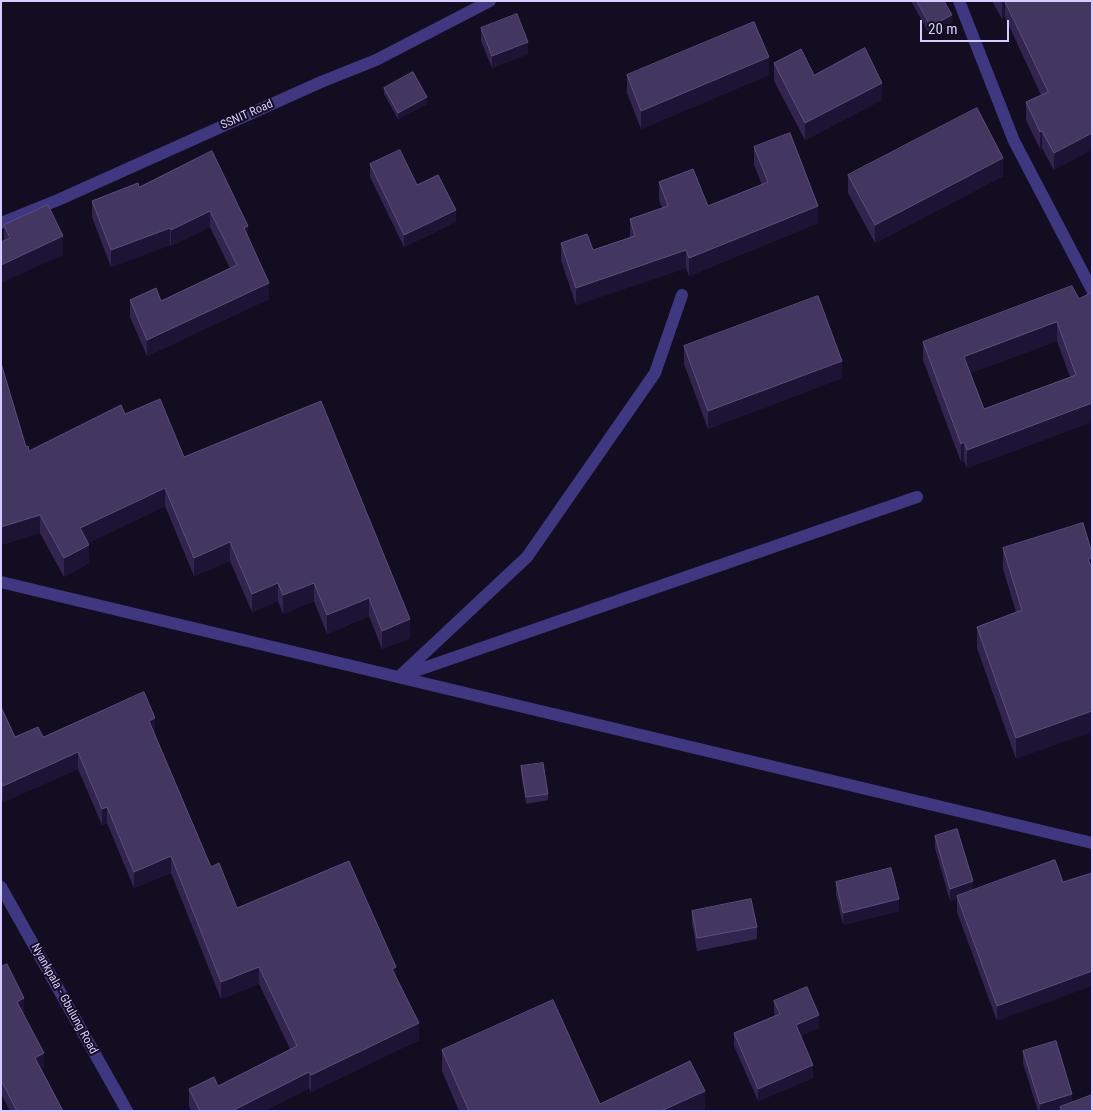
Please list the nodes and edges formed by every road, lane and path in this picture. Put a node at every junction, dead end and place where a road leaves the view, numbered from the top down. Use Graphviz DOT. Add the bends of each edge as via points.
graph roads {
  1 [pos="490,1"];
  2 [pos="959,1"];
  3 [pos="1,223"];
  4 [pos="1092,290"];
  5 [pos="682,295"];
  6 [pos="917,497"];
  7 [pos="1,582"];
  8 [pos="398,677"];
  9 [pos="1092,842"];
  10 [pos="1,887"];
  11 [pos="127,1111"];
  1 -- 3 [label="street, SSNIT Road" via="376,60"];
  2 -- 4 [label="street" via="1014,141"];
  5 -- 8 [label="street" via="655,373 527,557"];
  6 -- 8 [label="street"];
  7 -- 8 [label="street"];
  8 -- 9 [label="street"];
  10 -- 11 [label="street, Nyankpala - Gbulung Road"];
}
